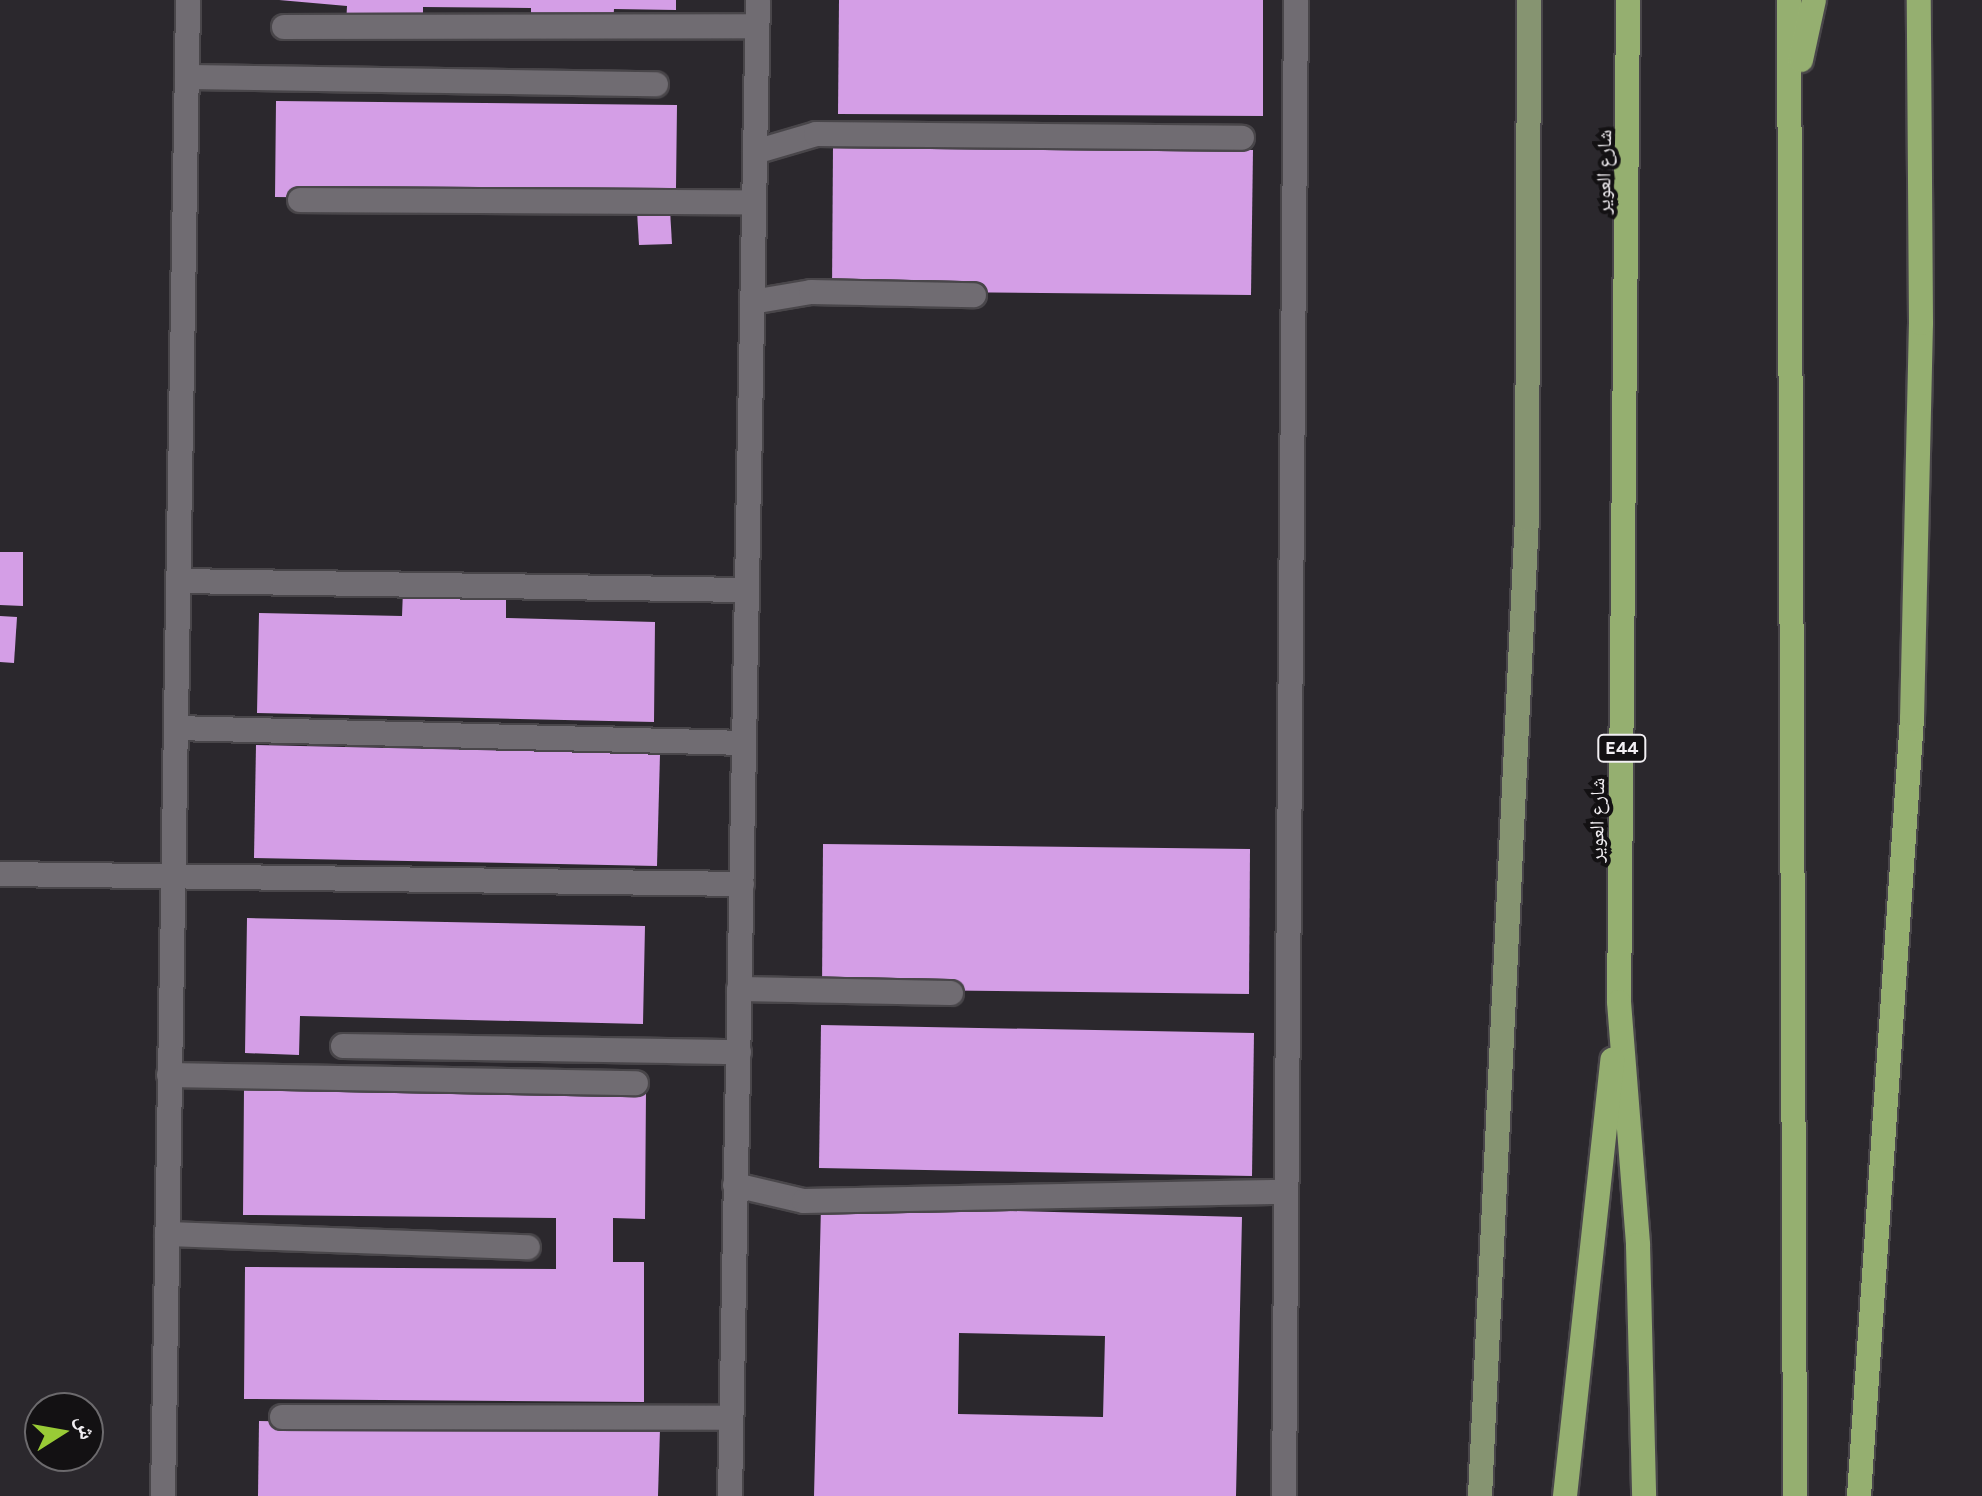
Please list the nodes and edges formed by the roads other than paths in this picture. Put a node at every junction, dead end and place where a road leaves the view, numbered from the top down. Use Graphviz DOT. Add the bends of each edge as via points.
graph roads {
  1 [pos="188,0"];
  2 [pos="758,0"];
  3 [pos="1296,0"];
  4 [pos="1529,0"];
  5 [pos="1628,0"];
  6 [pos="1789,0"];
  7 [pos="1814,0"];
  8 [pos="1919,0"];
  9 [pos="757,26"];
  10 [pos="284,27"];
  11 [pos="187,77"];
  12 [pos="656,84"];
  13 [pos="1794,93"];
  14 [pos="1242,138"];
  15 [pos="755,152"];
  16 [pos="300,200"];
  17 [pos="754,202"];
  18 [pos="974,295"];
  19 [pos="752,302"];
  20 [pos="178,581"];
  21 [pos="747,590"];
  22 [pos="176,728"];
  23 [pos="744,743"];
  24 [pos="0,874"];
  25 [pos="171,879"];
  26 [pos="742,884"];
  27 [pos="739,989"];
  28 [pos="951,993"];
  29 [pos="1619,1002"];
  30 [pos="343,1046"];
  31 [pos="739,1052"];
  32 [pos="169,1075"];
  33 [pos="636,1083"];
  34 [pos="735,1185"];
  35 [pos="1286,1192"];
  36 [pos="167,1234"];
  37 [pos="528,1247"];
  38 [pos="282,1417"];
  39 [pos="731,1418"];
  40 [pos="163,1496"];
  41 [pos="730,1496"];
  42 [pos="1284,1496"];
  43 [pos="1480,1496"];
  44 [pos="1565,1496"];
  45 [pos="1644,1496"];
  46 [pos="1795,1496"];
  47 [pos="1859,1496"];
  1 -- 11 [label="lane"];
  2 -- 9 [label="lane"];
  3 -- 35 [label="lane"];
  4 -- 43 [label="main road" via="1527,519"];
  5 -- 29 [label="highway, شارع العوير / E44"];
  6 -- 13 [label="highway"];
  7 -- 13 [label="highway"];
  8 -- 47 [label="highway" via="1921,323 1912,719"];
  9 -- 10 [label="lane"];
  9 -- 15 [label="lane"];
  11 -- 12 [label="lane"];
  11 -- 20 [label="lane"];
  13 -- 46 [label="highway"];
  14 -- 15 [label="lane" via="816,134"];
  15 -- 17 [label="lane"];
  16 -- 17 [label="lane"];
  17 -- 19 [label="lane"];
  18 -- 19 [label="lane" via="811,292"];
  19 -- 21 [label="lane"];
  20 -- 21 [label="lane"];
  20 -- 22 [label="lane"];
  21 -- 23 [label="lane"];
  22 -- 23 [label="lane"];
  22 -- 25 [label="lane"];
  23 -- 26 [label="lane"];
  24 -- 25 [label="lane"];
  25 -- 26 [label="lane"];
  25 -- 32 [label="lane"];
  26 -- 27 [label="lane"];
  27 -- 28 [label="lane"];
  27 -- 31 [label="lane"];
  29 -- 44 [label="highway"];
  29 -- 45 [label="highway, شارع العوير / E44" via="1638,1245"];
  30 -- 31 [label="lane"];
  31 -- 34 [label="lane"];
  32 -- 33 [label="lane"];
  32 -- 36 [label="lane"];
  34 -- 35 [label="lane" via="804,1201"];
  34 -- 39 [label="lane"];
  35 -- 42 [label="lane"];
  36 -- 37 [label="lane"];
  36 -- 40 [label="lane"];
  38 -- 39 [label="lane"];
  39 -- 41 [label="lane"];
}
